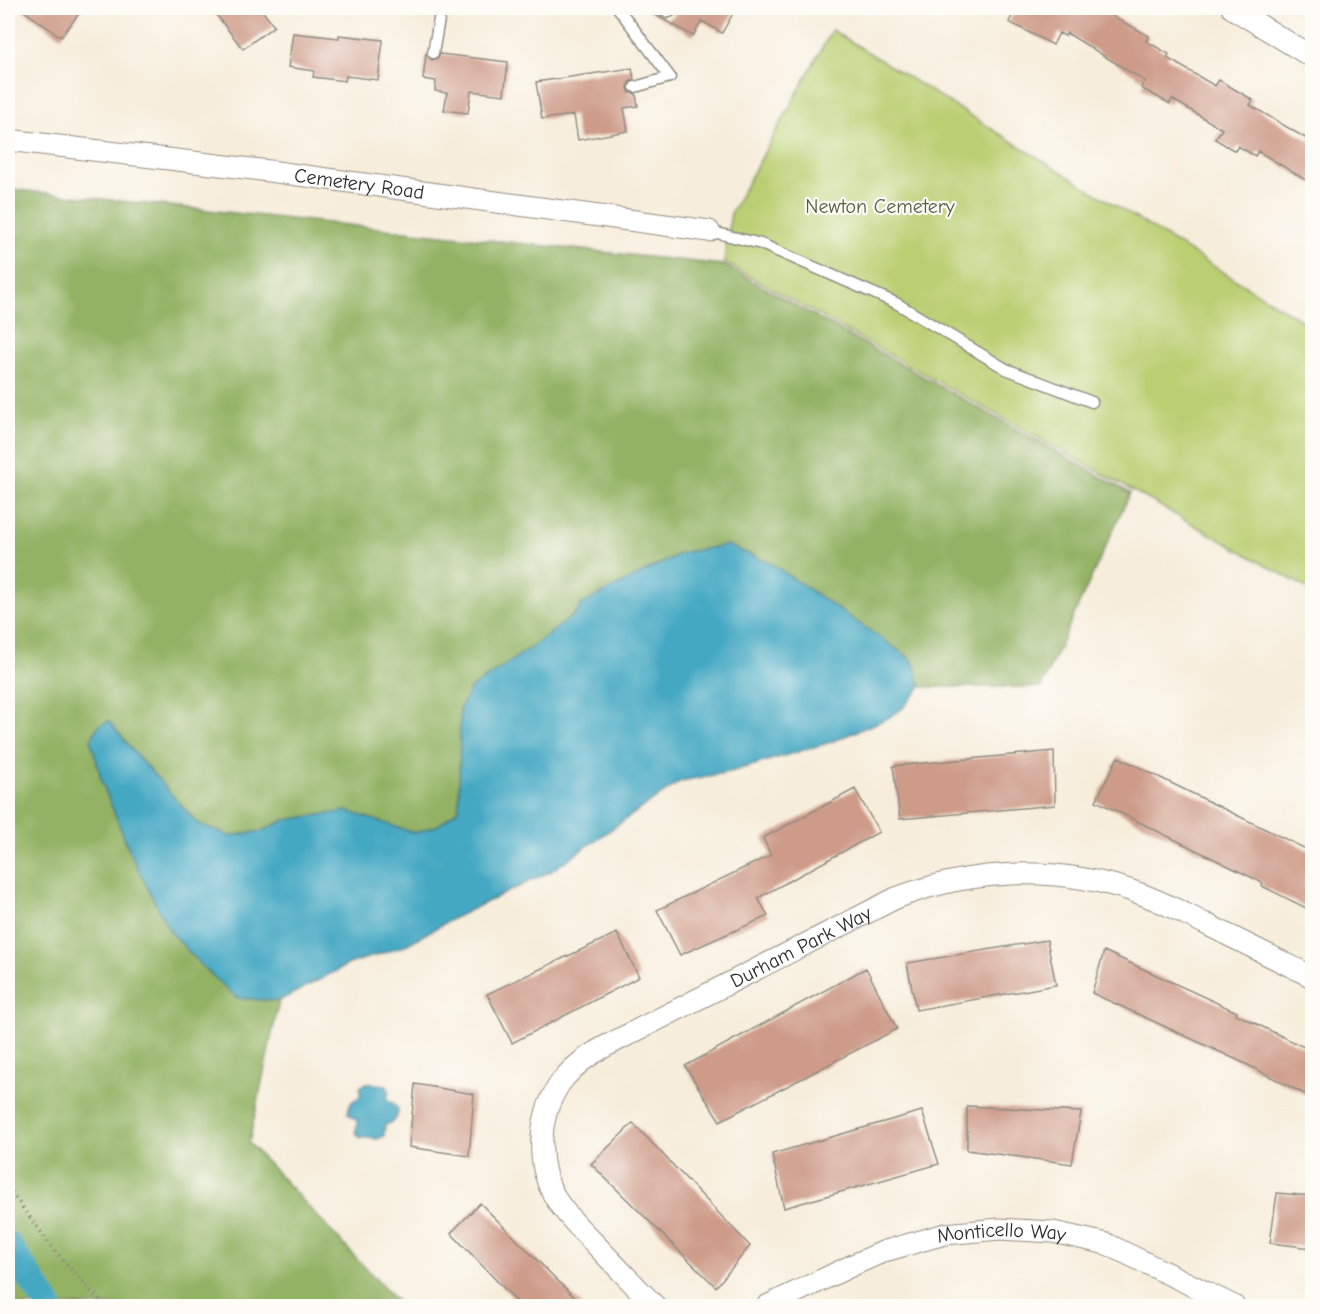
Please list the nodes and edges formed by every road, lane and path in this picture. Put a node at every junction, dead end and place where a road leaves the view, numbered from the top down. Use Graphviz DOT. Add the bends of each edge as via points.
graph roads {
  1 [pos="441,8"];
  2 [pos="618,8"];
  3 [pos="1232,8"];
  4 [pos="1254,13"];
  5 [pos="433,53"];
  6 [pos="1312,57"];
  7 [pos="635,87"];
  8 [pos="8,140"];
  9 [pos="709,231"];
  10 [pos="1092,402"];
  11 [pos="1312,977"];
  12 [pos="8,1188"];
  13 [pos="105,1306"];
  14 [pos="655,1306"];
  15 [pos="767,1306"];
  16 [pos="1234,1306"];
  1 -- 5 [label="lane"];
  2 -- 7 [label="lane" via="670,77"];
  3 -- 4 [label="street"];
  4 -- 6 [label="street"];
  8 -- 9 [label="street, Cemetery Road"];
  9 -- 10 [label="lane" via="760,244 896,303 1006,369"];
  11 -- 14 [label="street, Durham Park Way" via="1141,894 1087,879 988,875 938,884 896,898 604,1047 574,1068 555,1092 542,1135 541,1152 548,1184 565,1213"];
  12 -- 13 [label="path" via="57,1254"];
  15 -- 16 [label="street, Monticello Way" via="885,1251 945,1234 999,1229 1053,1232 1107,1244"];
}
